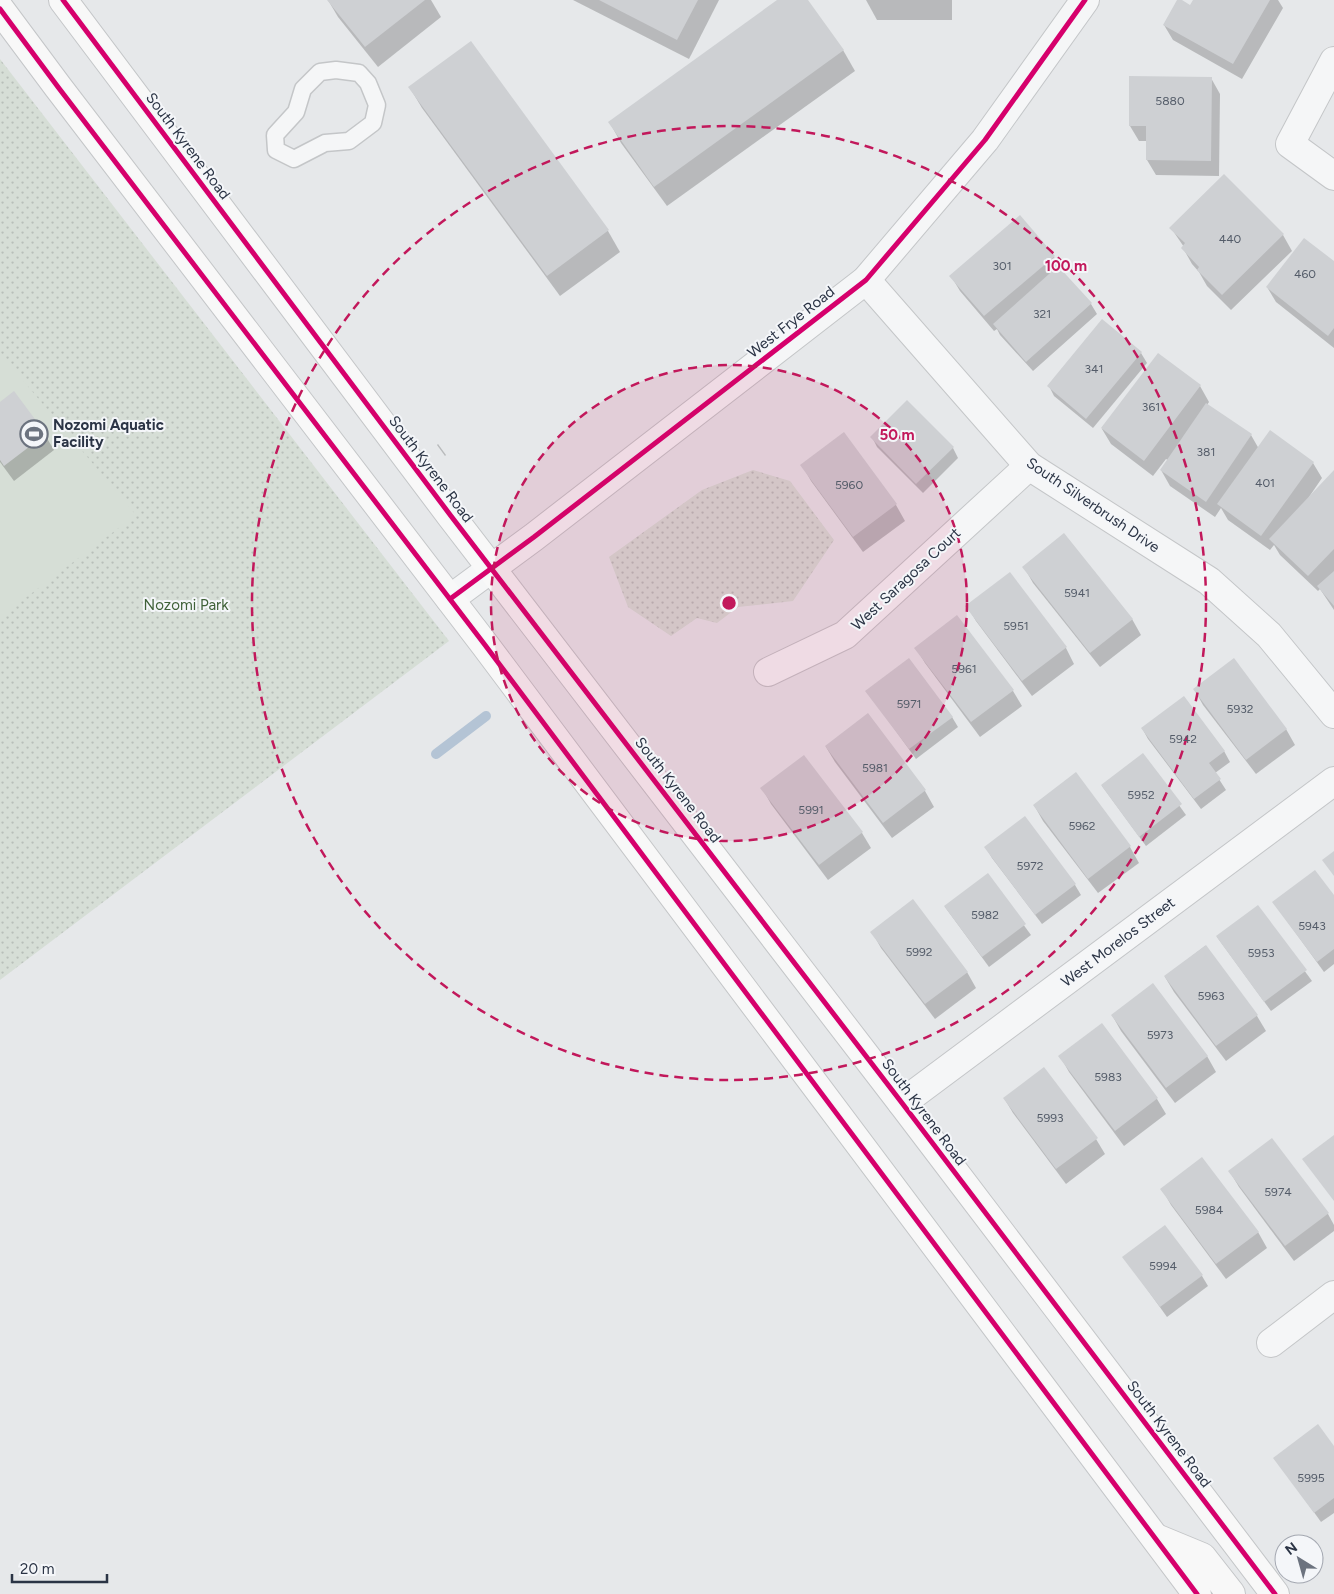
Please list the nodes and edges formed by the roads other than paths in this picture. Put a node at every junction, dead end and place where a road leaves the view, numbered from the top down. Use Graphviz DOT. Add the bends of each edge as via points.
graph roads {
  1 [pos="63,0"];
  2 [pos="1085,0"];
  3 [pos="0,9"];
  4 [pos="1334,61"];
  5 [pos="276,150"];
  6 [pos="1334,176"];
  7 [pos="866,280"];
  8 [pos="1029,466"];
  9 [pos="491,569"];
  10 [pos="450,599"];
  11 [pos="768,672"];
  12 [pos="1334,714"];
  13 [pos="1334,781"];
  14 [pos="902,1103"];
  15 [pos="1334,1295"];
  16 [pos="1271,1343"];
  17 [pos="1156,1538"];
  18 [pos="1197,1594"];
  19 [pos="1230,1594"];
  20 [pos="1275,1594"];
  1 -- 9 [label="main road, South Kyrene Road"];
  2 -- 7 [label="street, West Frye Road" via="985,140"];
  3 -- 10 [label="main road"];
  4 -- 6 [label="street" via="1290,144"];
  5 -- 5 [label="lane" via="294,158 325,143 349,141 373,122 377,105 368,83 359,73 320,72 303,89 296,112 275,134"];
  7 -- 8 [label="street, South Silverbrush Drive"];
  7 -- 9 [label="street, West Frye Road"];
  8 -- 11 [label="street, West Saragosa Court" via="845,635"];
  8 -- 12 [label="street, South Silverbrush Drive" via="1209,581 1269,635"];
  9 -- 10 [label="street, West Frye Road"];
  9 -- 14 [label="main road, South Kyrene Road"];
  10 -- 17 [label="main road"];
  13 -- 14 [label="street, West Morelos Street"];
  14 -- 20 [label="main road, South Kyrene Road"];
  15 -- 16 [label="street"];
  17 -- 18 [label="main road"];
  17 -- 19 [label="main road" via="1202,1557"];
}
